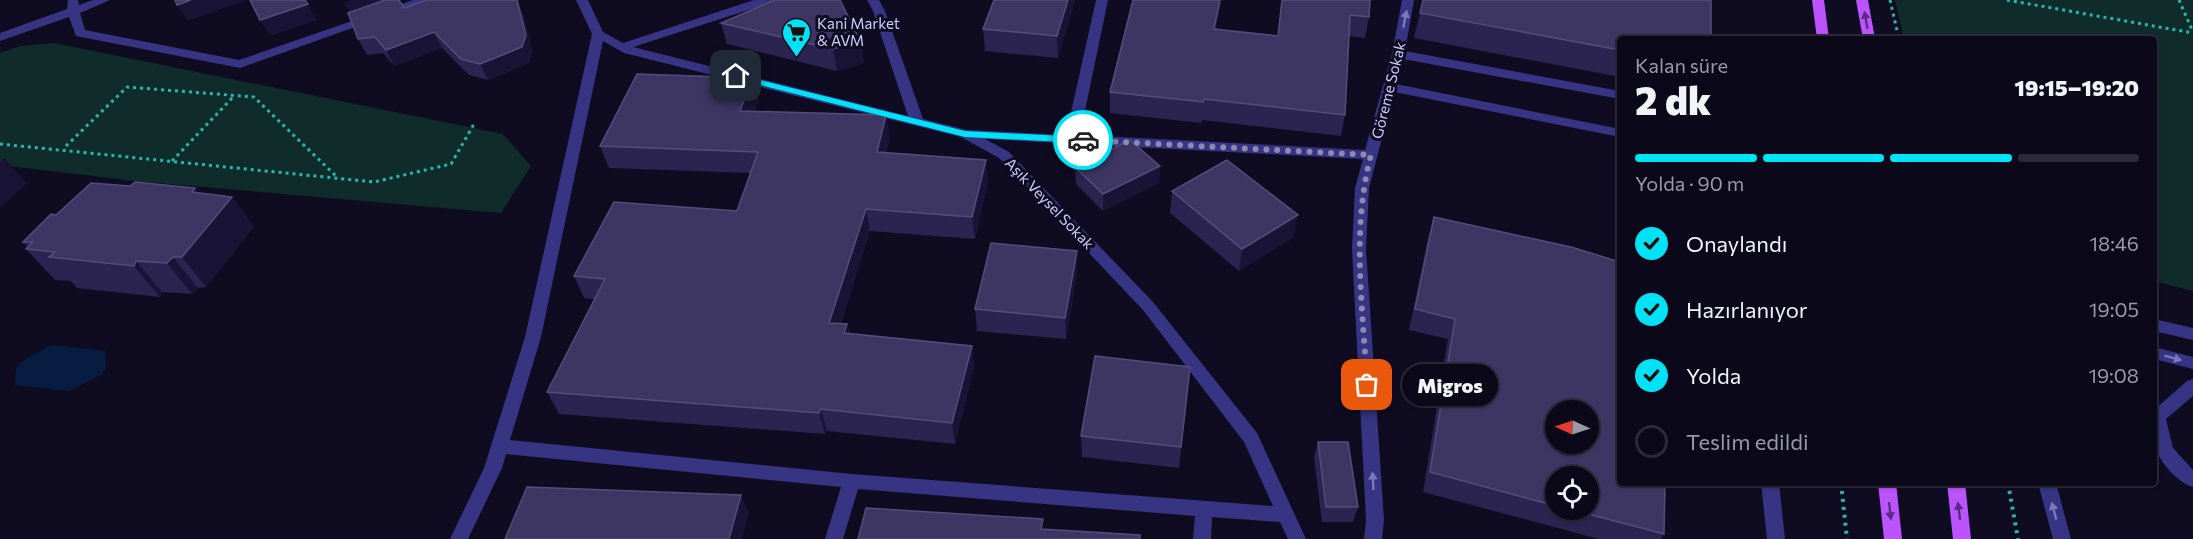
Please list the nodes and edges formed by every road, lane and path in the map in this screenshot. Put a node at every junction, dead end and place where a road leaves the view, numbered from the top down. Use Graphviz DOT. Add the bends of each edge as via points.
graph roads {
  1 [pos="104,0"];
  2 [pos="425,0"];
  3 [pos="582,0"];
  4 [pos="766,0"];
  5 [pos="873,0"];
  6 [pos="1102,0"];
  7 [pos="1408,0"];
  8 [pos="1818,0"];
  9 [pos="1862,0"];
  10 [pos="1890,0"];
  11 [pos="2007,0"];
  12 [pos="2179,0"];
  13 [pos="73,5"];
  14 [pos="2193,33"];
  15 [pos="598,34"];
  16 [pos="1823,36"];
  17 [pos="1868,36"];
  18 [pos="1898,36"];
  19 [pos="0,37"];
  20 [pos="622,47"];
  21 [pos="1398,54"];
  22 [pos="1389,87"];
  23 [pos="1617,94"];
  24 [pos="234,96"];
  25 [pos="917,122"];
  26 [pos="474,124"];
  27 [pos="1617,132"];
  28 [pos="965,134"];
  29 [pos="1072,140"];
  30 [pos="0,144"];
  31 [pos="66,146"];
  32 [pos="1371,155"];
  33 [pos="171,161"];
  34 [pos="338,178"];
  35 [pos="2157,326"];
  36 [pos="2193,334"];
  37 [pos="2157,353"];
  38 [pos="2193,363"];
  39 [pos="2193,386"];
  40 [pos="2157,442"];
  41 [pos="500,446"];
  42 [pos="2193,480"];
  43 [pos="852,481"];
  44 [pos="1770,486"];
  45 [pos="1841,486"];
  46 [pos="1887,486"];
  47 [pos="1956,486"];
  48 [pos="2009,486"];
  49 [pos="2048,486"];
  50 [pos="1204,509"];
  51 [pos="1286,515"];
  52 [pos="459,539"];
  53 [pos="834,539"];
  54 [pos="1202,539"];
  55 [pos="1297,539"];
  56 [pos="1372,539"];
  57 [pos="1776,539"];
  58 [pos="1847,539"];
  59 [pos="1893,539"];
  60 [pos="1962,539"];
  61 [pos="2018,539"];
  62 [pos="2062,539"];
  1 -- 13 [label="street"];
  2 -- 13 [label="street" via="240,64 80,33"];
  3 -- 15 [label="street"];
  4 -- 20 [label="street"];
  5 -- 25 [label="street"];
  6 -- 29 [label="street"];
  21 -- 7 [label="street, Göreme Sokak, one-way"];
  8 -- 16 [label="main road"];
  17 -- 9 [label="main road, one-way"];
  10 -- 18 [label="path"];
  11 -- 14 [label="path"];
  12 -- 14 [label="path"];
  13 -- 19 [label="street"];
  15 -- 20 [label="street, Aşık Veysel Sokak"];
  15 -- 41 [label="street" via="533,337"];
  20 -- 25 [label="street, Aşık Veysel Sokak"];
  21 -- 22 [label="street, Göreme Sokak"];
  21 -- 23 [label="street"];
  22 -- 27 [label="street"];
  22 -- 32 [label="street, Göreme Sokak"];
  24 -- 31 [label="path" via="127,87"];
  24 -- 33 [label="path"];
  24 -- 34 [label="path" via="254,97"];
  25 -- 28 [label="street, Aşık Veysel Sokak"];
  26 -- 34 [label="path" via="452,165 374,182"];
  28 -- 29 [label="street"];
  28 -- 51 [label="street, Aşık Veysel Sokak" via="1004,155 1148,306 1251,438"];
  29 -- 32 [label="street"];
  30 -- 33 [label="path"];
  56 -- 32 [label="street, Göreme Sokak, one-way" via="1375,520 1359,249 1362,188"];
  33 -- 34 [label="path"];
  35 -- 36 [label="street"];
  37 -- 38 [label="street, one-way"];
  39 -- 40 [label="street" via="2157,417"];
  40 -- 42 [label="street" via="2176,467"];
  41 -- 43 [label="street"];
  41 -- 52 [label="street"];
  43 -- 50 [label="street"];
  43 -- 53 [label="street"];
  44 -- 57 [label="street"];
  45 -- 58 [label="path"];
  46 -- 59 [label="main road, one-way"];
  60 -- 47 [label="main road, one-way"];
  48 -- 61 [label="path"];
  62 -- 49 [label="street, one-way"];
  50 -- 51 [label="street"];
  50 -- 54 [label="street"];
  51 -- 55 [label="street, Aşık Veysel Sokak"];
}
